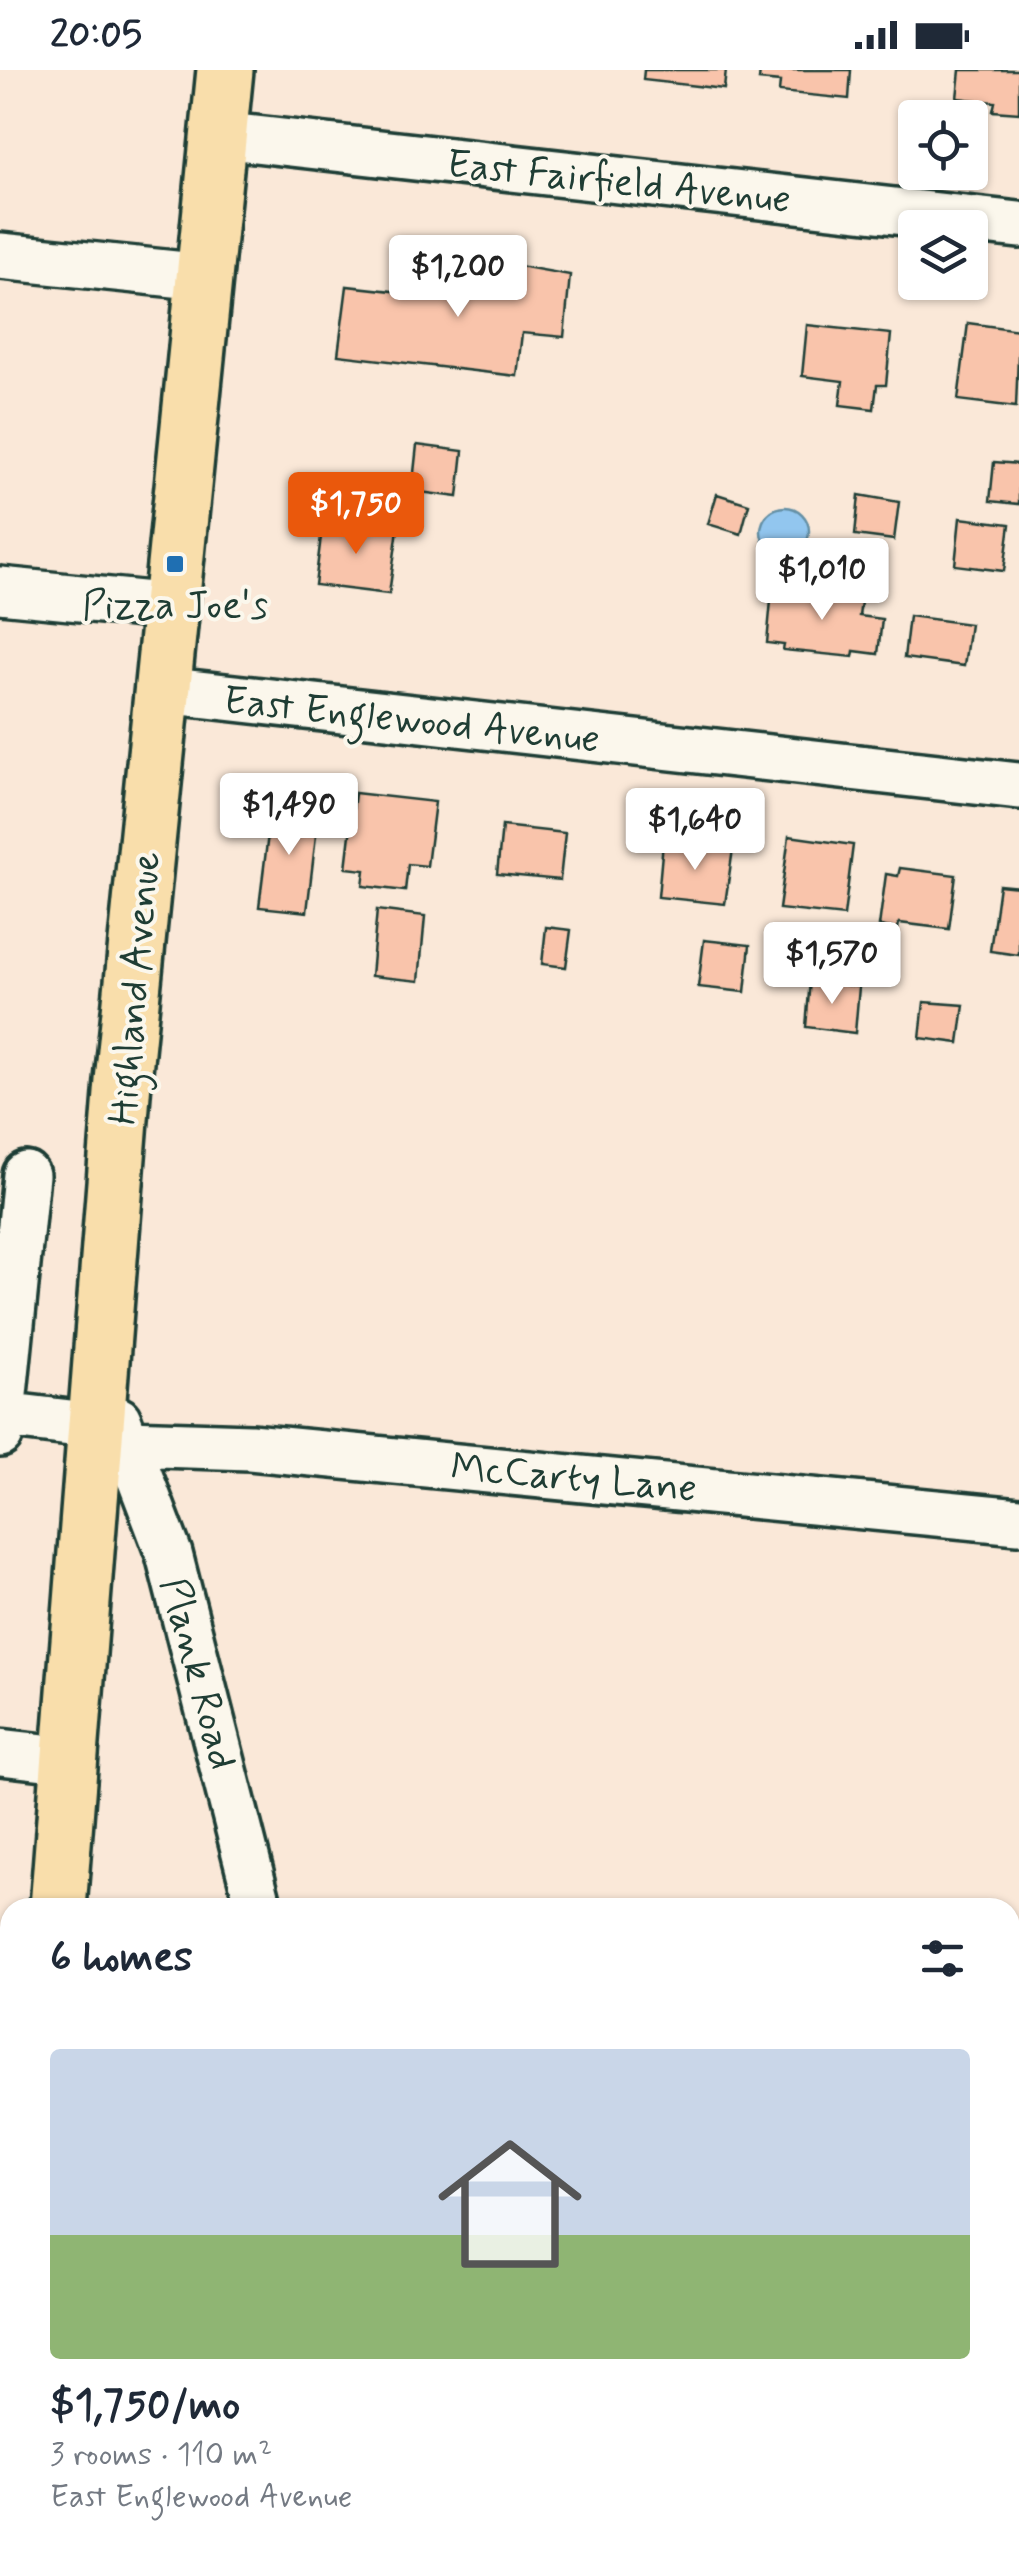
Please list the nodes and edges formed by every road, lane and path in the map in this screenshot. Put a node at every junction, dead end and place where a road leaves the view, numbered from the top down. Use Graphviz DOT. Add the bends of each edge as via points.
graph roads {
  1 [pos="225,70"];
  2 [pos="218,135"];
  3 [pos="1019,225"];
  4 [pos="0,256"];
  5 [pos="204,277"];
  6 [pos="0,590"];
  7 [pos="171,607"];
  8 [pos="162,690"];
  9 [pos="1019,786"];
  10 [pos="26,1175"];
  11 [pos="108,1416"];
  12 [pos="1,1424"];
  13 [pos="1019,1520"];
  14 [pos="0,1752"];
  15 [pos="71,1760"];
  16 [pos="59,1898"];
  17 [pos="256,1898"];
  1 -- 2 [label="main road, Highland Avenue"];
  2 -- 3 [label="street, East Fairfield Avenue"];
  2 -- 5 [label="main road, Highland Avenue"];
  4 -- 5 [label="street"];
  5 -- 7 [label="main road, Highland Avenue"];
  6 -- 7 [label="street"];
  7 -- 8 [label="main road, Highland Avenue"];
  8 -- 9 [label="street, East Englewood Avenue"];
  8 -- 11 [label="main road, Highland Avenue"];
  10 -- 12 [label="street"];
  11 -- 12 [label="street, McCarty Lane"];
  11 -- 13 [label="street, McCarty Lane" via="250,1446"];
  11 -- 15 [label="main road, Highland Avenue"];
  11 -- 17 [label="street, Plank Road" via="169,1554"];
  14 -- 15 [label="street"];
  15 -- 16 [label="main road, Highland Avenue"];
}
